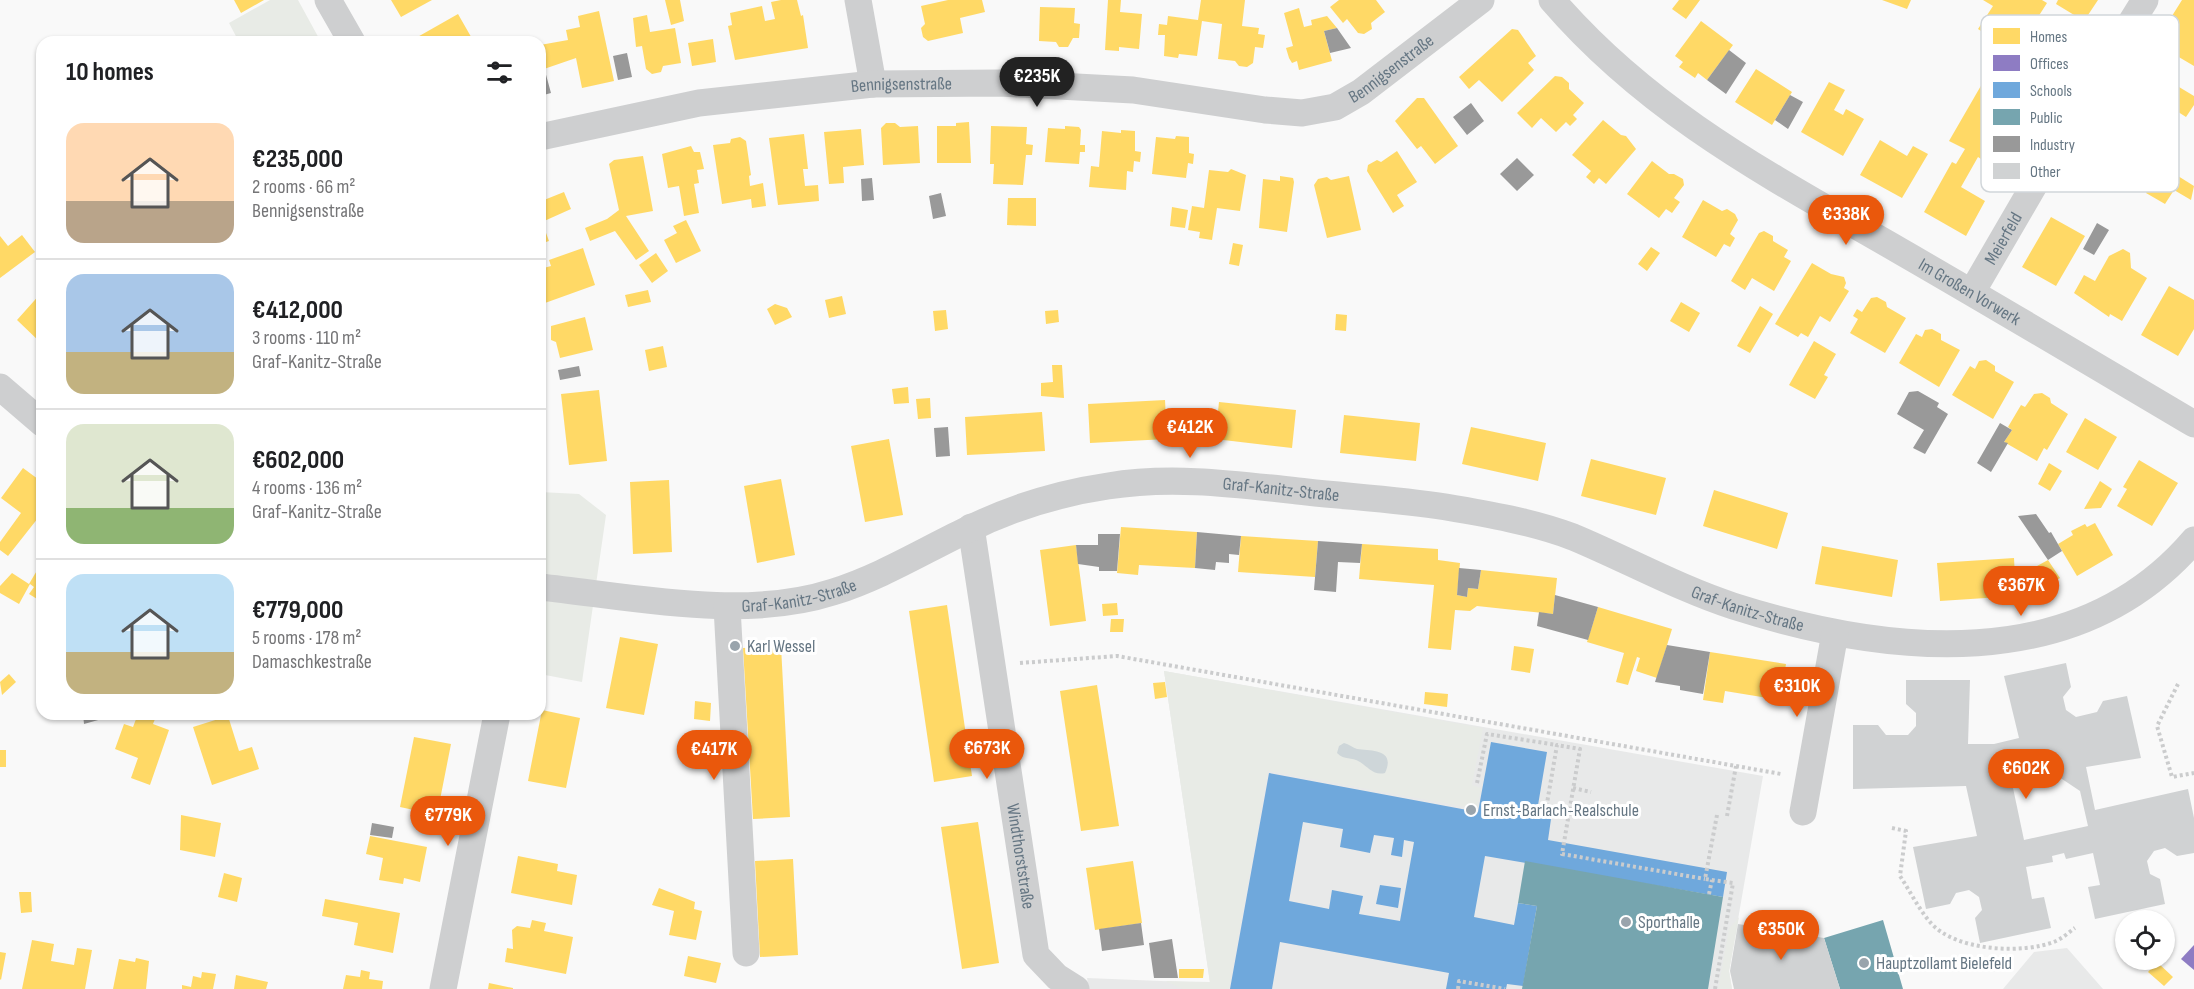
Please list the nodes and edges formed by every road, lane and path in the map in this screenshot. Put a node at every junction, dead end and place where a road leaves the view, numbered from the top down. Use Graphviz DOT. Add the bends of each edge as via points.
graph roads {
  1 [pos="328,0"];
  2 [pos="858,0"];
  3 [pos="1481,0"];
  4 [pos="1552,0"];
  5 [pos="2145,0"];
  6 [pos="2136,15"];
  7 [pos="349,36"];
  8 [pos="873,84"];
  9 [pos="546,136"];
  10 [pos="2031,192"];
  11 [pos="1972,292"];
  12 [pos="0,387"];
  13 [pos="36,418"];
  14 [pos="2194,423"];
  15 [pos="971,527"];
  16 [pos="2194,540"];
  17 [pos="546,588"];
  18 [pos="727,607"];
  19 [pos="1835,633"];
  20 [pos="992,666"];
  21 [pos="2178,684"];
  22 [pos="496,720"];
  23 [pos="1557,745"];
  24 [pos="1736,766"];
  25 [pos="2194,773"];
  26 [pos="1809,779"];
  27 [pos="1478,783"];
  28 [pos="1573,788"];
  29 [pos="1592,792"];
  30 [pos="1537,807"];
  31 [pos="1803,812"];
  32 [pos="1717,815"];
  33 [pos="1727,816"];
  34 [pos="1892,828"];
  35 [pos="1705,879"];
  36 [pos="1712,880"];
  37 [pos="1709,894"];
  38 [pos="2075,928"];
  39 [pos="746,953"];
  40 [pos="442,989"];
  41 [pos="1076,989"];
  42 [pos="1458,989"];
  43 [pos="1505,989"];
  44 [pos="1715,989"];
  1 -- 7 [label="street"];
  2 -- 8 [label="street"];
  3 -- 8 [label="street, Bennigsenstraße" via="1361,92 1335,107 1302,113 1133,90 1000,83"];
  4 -- 11 [label="street, Im Großen Vorwerk" via="1625,75 1679,118 1752,166"];
  5 -- 6 [label="street, Meierfeld"];
  8 -- 9 [label="street, Bennigsenstraße" via="699,103"];
  10 -- 11 [label="street, Meierfeld"];
  11 -- 14 [label="street, Im Großen Vorwerk"];
  12 -- 13 [label="street"];
  15 -- 18 [label="street, Graf-Kanitz-Straße" via="874,578 829,594 779,604"];
  15 -- 19 [label="street, Graf-Kanitz-Straße" via="1060,496 1111,485 1156,482 1205,482 1445,507 1510,519 1568,536 1728,604"];
  15 -- 20 [label="street, Windthorststraße"];
  16 -- 19 [label="street, Graf-Kanitz-Straße" via="2176,562 2144,588 2072,627 2033,637 1969,644 1905,642"];
  17 -- 18 [label="street, Graf-Kanitz-Straße"];
  18 -- 39 [label="street, Graf-Kanitz-Straße"];
  19 -- 26 [label="street"];
  20 -- 24 [label="path" via="1117,656"];
  20 -- 41 [label="street, Windthorststraße" via="1036,955 1057,977"];
  21 -- 25 [label="path" via="2157,726 2172,777"];
  22 -- 40 [label="street"];
  23 -- 27 [label="path" via="1487,734"];
  23 -- 28 [label="path" via="1580,749"];
  23 -- 30 [label="path" via="1546,809"];
  24 -- 26 [label="path"];
  24 -- 33 [label="path"];
  26 -- 31 [label="street"];
  28 -- 29 [label="path"];
  28 -- 35 [label="path" via="1562,854"];
  32 -- 35 [label="path"];
  34 -- 38 [label="path" via="1906,831 1900,876 1931,924 1950,937 1982,948 2022,947 2056,941"];
  35 -- 36 [label="path"];
  36 -- 37 [label="path"];
  36 -- 44 [label="path" via="1733,883"];
  42 -- 43 [label="path" via="1459,981"];
}
